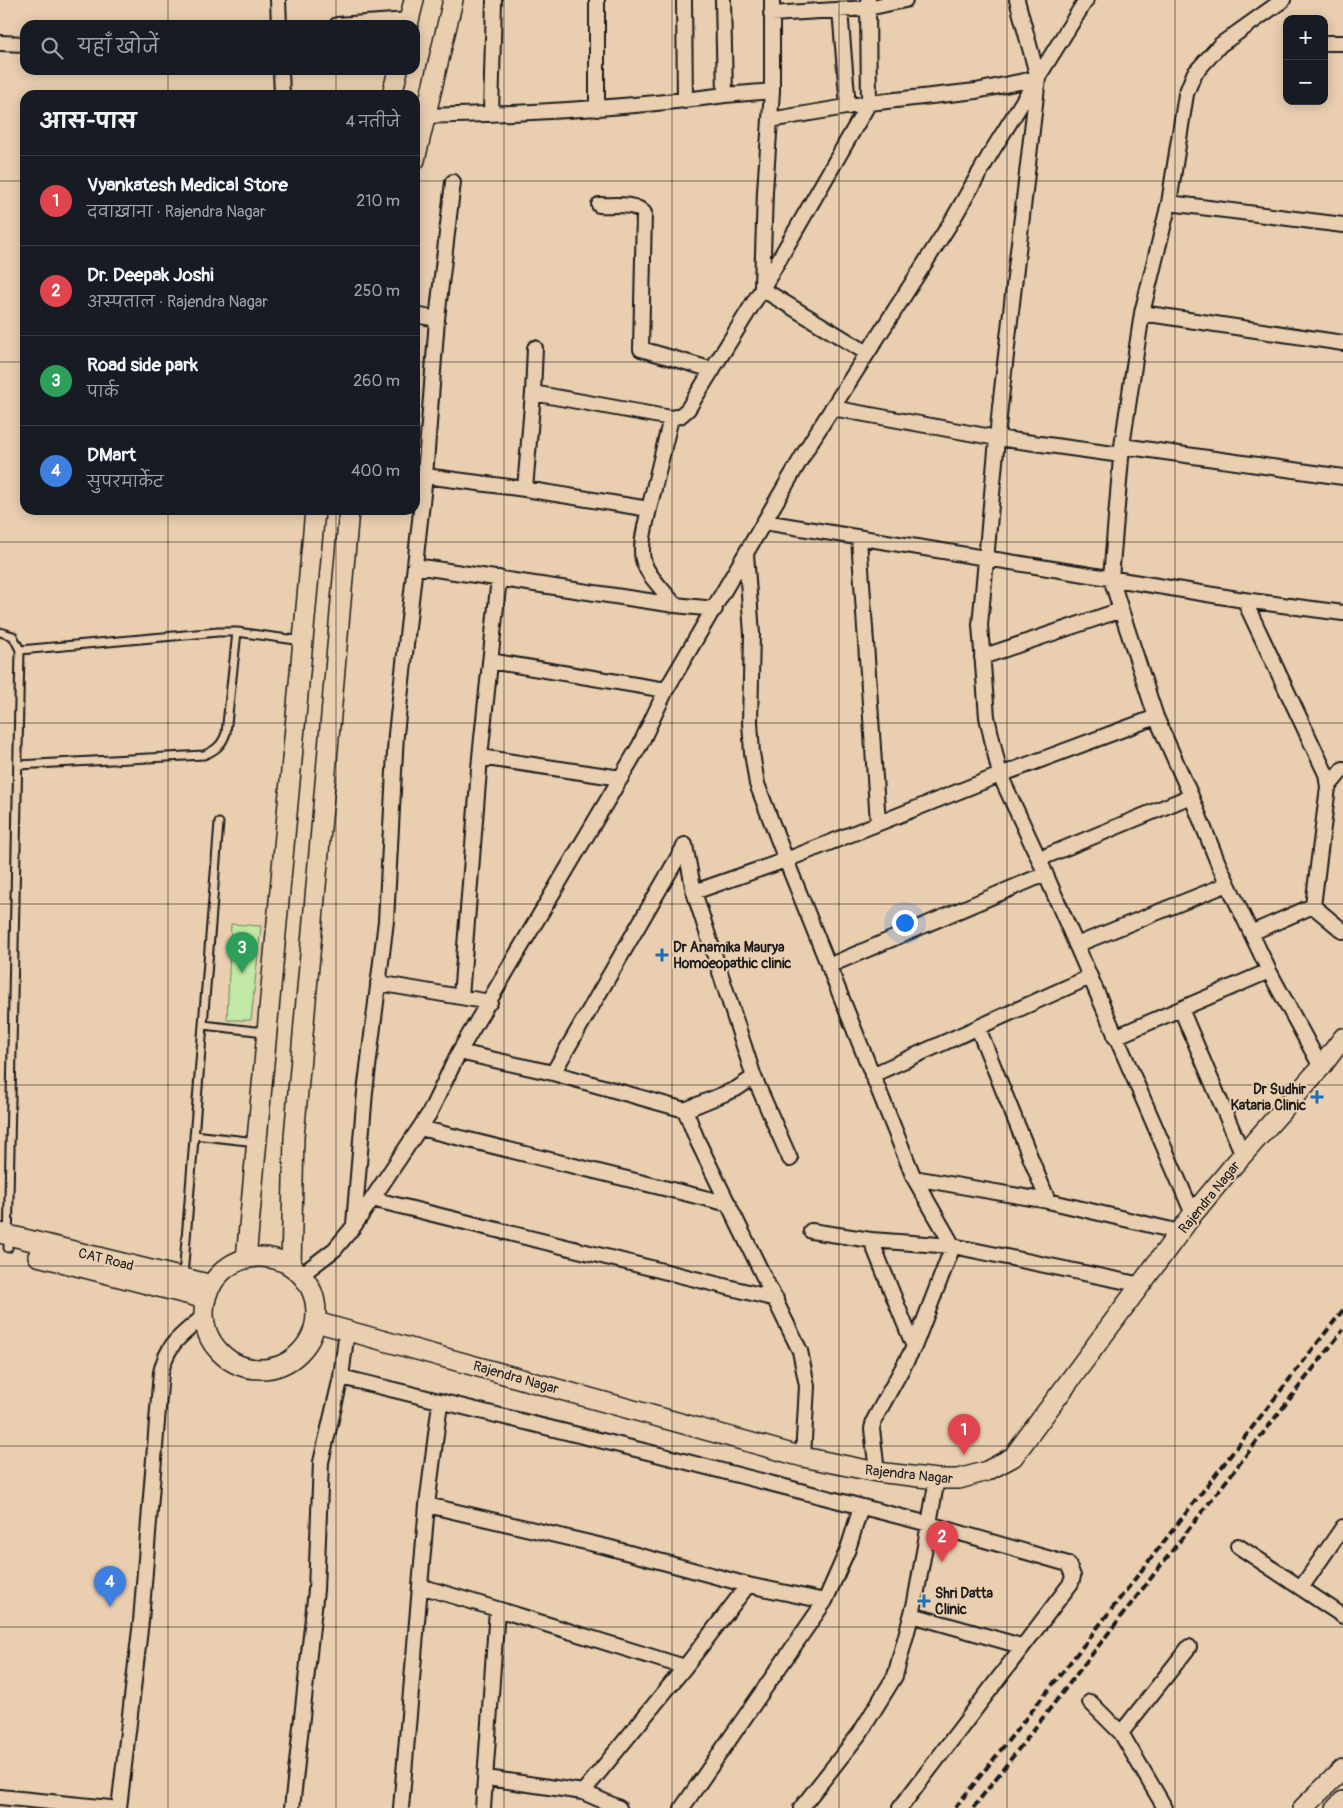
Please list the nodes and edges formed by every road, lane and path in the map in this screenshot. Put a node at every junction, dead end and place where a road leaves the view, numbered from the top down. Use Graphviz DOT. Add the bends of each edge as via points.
graph roads {
  1 [pos="278,0"];
  2 [pos="414,0"];
  3 [pos="453,0"];
  4 [pos="494,0"];
  5 [pos="597,0"];
  6 [pos="684,0"];
  7 [pos="724,0"];
  8 [pos="772,0"];
  9 [pos="906,0"];
  10 [pos="1017,0"];
  11 [pos="1086,0"];
  12 [pos="1283,0"];
  13 [pos="868,4"];
  14 [pos="840,10"];
  15 [pos="771,14"];
  16 [pos="280,20"];
  17 [pos="409,20"];
  18 [pos="0,43"];
  19 [pos="1328,43"];
  20 [pos="1343,43"];
  21 [pos="20,44"];
  22 [pos="281,75"];
  23 [pos="397,75"];
  24 [pos="1038,78"];
  25 [pos="282,90"];
  26 [pos="393,90"];
  27 [pos="772,91"];
  28 [pos="725,95"];
  29 [pos="685,101"];
  30 [pos="869,103"];
  31 [pos="848,107"];
  32 [pos="597,109"];
  33 [pos="491,114"];
  34 [pos="421,116"];
  35 [pos="770,120"];
  36 [pos="453,182"];
  37 [pos="1170,203"];
  38 [pos="599,206"];
  39 [pos="1343,225"];
  40 [pos="762,289"];
  41 [pos="1142,314"];
  42 [pos="420,316"];
  43 [pos="437,319"];
  44 [pos="1343,343"];
  45 [pos="536,348"];
  46 [pos="867,353"];
  47 [pos="713,370"];
  48 [pos="533,393"];
  49 [pos="832,408"];
  50 [pos="671,418"];
  51 [pos="997,438"];
  52 [pos="1122,450"];
  53 [pos="424,476"];
  54 [pos="1343,478"];
  55 [pos="524,489"];
  56 [pos="649,509"];
  57 [pos="315,515"];
  58 [pos="349,515"];
  59 [pos="764,522"];
  60 [pos="859,538"];
  61 [pos="746,554"];
  62 [pos="986,558"];
  63 [pos="415,566"];
  64 [pos="499,578"];
  65 [pos="1111,578"];
  66 [pos="1244,600"];
  67 [pos="675,604"];
  68 [pos="715,609"];
  69 [pos="1121,610"];
  70 [pos="1343,613"];
  71 [pos="0,632"];
  72 [pos="237,632"];
  73 [pos="303,641"];
  74 [pos="20,650"];
  75 [pos="982,657"];
  76 [pos="490,660"];
  77 [pos="666,690"];
  78 [pos="1156,717"];
  79 [pos="480,757"];
  80 [pos="18,765"];
  81 [pos="1343,769"];
  82 [pos="1000,775"];
  83 [pos="621,778"];
  84 [pos="1328,787"];
  85 [pos="1191,796"];
  86 [pos="219,822"];
  87 [pos="878,823"];
  88 [pos="1039,859"];
  89 [pos="786,860"];
  90 [pos="1046,874"];
  91 [pos="1228,884"];
  92 [pos="694,892"];
  93 [pos="1313,906"];
  94 [pos="1343,931"];
  95 [pos="1251,934"];
  96 [pos="1076,945"];
  97 [pos="828,966"];
  98 [pos="1269,971"];
  99 [pos="1090,977"];
  100 [pos="378,983"];
  101 [pos="461,997"];
  102 [pos="490,1002"];
  103 [pos="1181,1009"];
  104 [pos="203,1025"];
  105 [pos="978,1028"];
  106 [pos="267,1032"];
  107 [pos="1114,1037"];
  108 [pos="1343,1038"];
  109 [pos="459,1052"];
  110 [pos="1321,1067"];
  111 [pos="553,1073"];
  112 [pos="872,1075"];
  113 [pos="754,1077"];
  114 [pos="685,1110"];
  115 [pos="420,1128"];
  116 [pos="194,1135"];
  117 [pos="257,1142"];
  118 [pos="1242,1155"];
  119 [pos="790,1159"];
  120 [pos="914,1178"];
  121 [pos="372,1199"];
  122 [pos="1048,1201"];
  123 [pos="729,1204"];
  124 [pos="1193,1214"];
  125 [pos="354,1226"];
  126 [pos="811,1231"];
  127 [pos="1180,1232"];
  128 [pos="871,1240"];
  129 [pos="4,1241"];
  130 [pos="953,1246"];
  131 [pos="246,1259"];
  132 [pos="296,1271"];
  133 [pos="182,1285"];
  134 [pos="1142,1285"];
  135 [pos="776,1299"];
  136 [pos="207,1300"];
  137 [pos="316,1322"];
  138 [pos="347,1330"];
  139 [pos="914,1347"];
  140 [pos="341,1377"];
  141 [pos="440,1403"];
  142 [pos="803,1457"];
  143 [pos="877,1472"];
  144 [pos="937,1479"];
  145 [pos="427,1505"];
  146 [pos="861,1507"];
  147 [pos="929,1524"];
  148 [pos="1343,1527"];
  149 [pos="1238,1546"];
  150 [pos="748,1585"];
  151 [pos="420,1586"];
  152 [pos="1301,1588"];
  153 [pos="825,1601"];
  154 [pos="497,1609"];
  155 [pos="912,1616"];
  156 [pos="1343,1616"];
  157 [pos="1022,1646"];
  158 [pos="1189,1647"];
  159 [pos="685,1667"];
  160 [pos="1090,1702"];
  161 [pos="1121,1733"];
  162 [pos="1343,1769"];
  163 [pos="487,1778"];
  164 [pos="583,1792"];
  165 [pos="0,1797"];
  166 [pos="1343,1801"];
  167 [pos="110,1808"];
  168 [pos="118,1808"];
  169 [pos="292,1808"];
  170 [pos="401,1808"];
  171 [pos="483,1808"];
  172 [pos="619,1808"];
  173 [pos="682,1808"];
  174 [pos="801,1808"];
  175 [pos="900,1808"];
  176 [pos="1164,1808"];
  177 [pos="1303,1808"];
  178 [pos="1336,1808"];
  1 -- 16 [label="street"];
  2 -- 17 [label="main road"];
  3 -- 34 [label="main road"];
  4 -- 33 [label="street"];
  5 -- 32 [label="street"];
  6 -- 29 [label="street"];
  7 -- 28 [label="street"];
  8 -- 15 [label="street"];
  9 -- 13 [label="street"];
  10 -- 24 [label="street"];
  11 -- 24 [label="street"];
  12 -- 37 [label="street" via="1220,45 1194,74 1186,94"];
  13 -- 14 [label="street"];
  13 -- 30 [label="street"];
  14 -- 15 [label="street"];
  14 -- 31 [label="street"];
  15 -- 27 [label="street"];
  18 -- 21 [label="street"];
  19 -- 20 [label="street"];
  22 -- 25 [label="street"];
  23 -- 26 [label="main road"];
  24 -- 30 [label="street" via="976,90"];
  24 -- 46 [label="street"];
  24 -- 51 [label="street"];
  27 -- 28 [label="street"];
  27 -- 35 [label="street"];
  28 -- 29 [label="street"];
  29 -- 32 [label="street"];
  30 -- 31 [label="street"];
  30 -- 40 [label="street"];
  31 -- 35 [label="street"];
  32 -- 33 [label="street"];
  33 -- 34 [label="street"];
  35 -- 40 [label="street"];
  36 -- 43 [label="street"];
  37 -- 39 [label="street"];
  37 -- 41 [label="street"];
  38 -- 47 [label="street" via="633,206 644,213 641,348"];
  40 -- 46 [label="street"];
  40 -- 47 [label="street"];
  41 -- 44 [label="street"];
  41 -- 52 [label="street"];
  42 -- 43 [label="street"];
  43 -- 53 [label="street"];
  45 -- 48 [label="street"];
  46 -- 49 [label="street"];
  47 -- 50 [label="street" via="688,409"];
  48 -- 50 [label="street"];
  48 -- 55 [label="street"];
  49 -- 51 [label="street"];
  49 -- 59 [label="street"];
  50 -- 56 [label="street"];
  51 -- 52 [label="street"];
  51 -- 62 [label="street"];
  52 -- 54 [label="street"];
  52 -- 65 [label="street"];
  53 -- 55 [label="street"];
  53 -- 63 [label="street"];
  55 -- 56 [label="street"];
  56 -- 67 [label="street" via="641,549 642,561"];
  57 -- 73 [label="main road"];
  58 -- 132 [label="main road" via="294,1137"];
  59 -- 60 [label="street"];
  59 -- 61 [label="street"];
  60 -- 62 [label="street"];
  60 -- 87 [label="street"];
  61 -- 68 [label="street"];
  61 -- 89 [label="street" via="752,634 752,753 757,784"];
  62 -- 65 [label="street"];
  62 -- 75 [label="street" via="980,625"];
  63 -- 64 [label="street"];
  63 -- 100 [label="street" via="396,734 386,920"];
  64 -- 67 [label="street"];
  64 -- 76 [label="street"];
  65 -- 66 [label="street"];
  65 -- 69 [label="street"];
  66 -- 70 [label="street"];
  66 -- 84 [label="street" via="1326,774"];
  67 -- 68 [label="street"];
  68 -- 77 [label="street"];
  69 -- 75 [label="street"];
  69 -- 78 [label="street"];
  71 -- 74 [label="lane" via="13,636"];
  72 -- 73 [label="lane"];
  72 -- 74 [label="lane"];
  72 -- 80 [label="lane" via="226,733 223,743 214,750 204,755"];
  73 -- 106 [label="main road"];
  74 -- 80 [label="lane"];
  75 -- 82 [label="street" via="986,716"];
  76 -- 77 [label="street"];
  76 -- 79 [label="street"];
  77 -- 83 [label="street"];
  78 -- 82 [label="street"];
  78 -- 85 [label="street"];
  79 -- 83 [label="street"];
  79 -- 101 [label="street"];
  80 -- 129 [label="lane"];
  81 -- 84 [label="street"];
  82 -- 87 [label="street"];
  82 -- 88 [label="street"];
  83 -- 102 [label="street"];
  84 -- 93 [label="street"];
  85 -- 88 [label="street"];
  85 -- 91 [label="street"];
  86 -- 104 [label="lane"];
  87 -- 89 [label="street"];
  88 -- 90 [label="street"];
  89 -- 92 [label="street"];
  89 -- 97 [label="street"];
  90 -- 96 [label="street"];
  90 -- 97 [label="street"];
  91 -- 95 [label="street"];
  91 -- 96 [label="street"];
  92 -- 111 [label="street" via="685,845"];
  92 -- 113 [label="street"];
  93 -- 94 [label="street"];
  93 -- 95 [label="street"];
  95 -- 98 [label="street"];
  96 -- 99 [label="street"];
  97 -- 112 [label="street"];
  98 -- 103 [label="street"];
  98 -- 110 [label="street"];
  99 -- 105 [label="street"];
  99 -- 107 [label="street"];
  100 -- 101 [label="street"];
  100 -- 125 [label="street" via="364,1092"];
  101 -- 102 [label="street"];
  102 -- 109 [label="street"];
  103 -- 107 [label="street"];
  103 -- 118 [label="street"];
  104 -- 106 [label="lane"];
  104 -- 116 [label="lane"];
  105 -- 112 [label="street"];
  105 -- 122 [label="street"];
  106 -- 117 [label="main road"];
  107 -- 124 [label="street"];
  108 -- 110 [label="main road, Rajendra Nagar"];
  109 -- 111 [label="street"];
  109 -- 115 [label="street"];
  110 -- 118 [label="main road, Rajendra Nagar"];
  111 -- 114 [label="street"];
  112 -- 120 [label="street"];
  113 -- 114 [label="street" via="736,1089"];
  113 -- 119 [label="street"];
  114 -- 123 [label="street"];
  115 -- 121 [label="street"];
  115 -- 123 [label="street"];
  116 -- 117 [label="lane"];
  116 -- 133 [label="lane"];
  117 -- 131 [label="main road"];
  118 -- 124 [label="main road, Rajendra Nagar"];
  120 -- 122 [label="street"];
  120 -- 130 [label="street"];
  121 -- 125 [label="street"];
  121 -- 135 [label="street"];
  122 -- 127 [label="street"];
  123 -- 135 [label="street"];
  124 -- 127 [label="main road, Rajendra Nagar"];
  125 -- 132 [label="street" via="335,1250"];
  126 -- 128 [label="street"];
  127 -- 134 [label="main road, Rajendra Nagar"];
  128 -- 130 [label="street"];
  128 -- 139 [label="street"];
  129 -- 133 [label="main road, CAT Road"];
  130 -- 134 [label="street"];
  130 -- 139 [label="street"];
  131 -- 132 [label="main road" via="269,1258"];
  131 -- 136 [label="main road" via="228,1267"];
  132 -- 137 [label="main road" via="311,1289 316,1305"];
  133 -- 136 [label="main road, CAT Road"];
  134 -- 144 [label="main road, Rajendra Nagar" via="1013,1458 987,1471 959,1479"];
  135 -- 142 [label="street" via="800,1351 804,1368 807,1386"];
  136 -- 137 [label="main road" via="208,1333 217,1349 246,1367 262,1369 292,1360 303,1349"];
  136 -- 168 [label="street" via="171,1345 161,1372 141,1621"];
  137 -- 138 [label="main road, Rajendra Nagar"];
  138 -- 140 [label="street"];
  138 -- 142 [label="main road, Rajendra Nagar"];
  139 -- 143 [label="street" via="874,1420 872,1429"];
  140 -- 141 [label="street"];
  140 -- 169 [label="street" via="321,1462 316,1590"];
  141 -- 145 [label="street"];
  141 -- 146 [label="street" via="637,1449"];
  142 -- 143 [label="main road, Rajendra Nagar"];
  143 -- 144 [label="main road, Rajendra Nagar"];
  144 -- 147 [label="street"];
  145 -- 150 [label="street" via="607,1547"];
  145 -- 151 [label="street"];
  146 -- 147 [label="street"];
  146 -- 153 [label="street" via="848,1549"];
  147 -- 155 [label="street"];
  147 -- 157 [label="street" via="1068,1564 1072,1569 1074,1576 1070,1583"];
  148 -- 152 [label="street"];
  149 -- 152 [label="street"];
  150 -- 153 [label="street"];
  150 -- 159 [label="street"];
  151 -- 154 [label="street"];
  151 -- 170 [label="street"];
  152 -- 156 [label="street"];
  153 -- 173 [label="street"];
  154 -- 159 [label="street"];
  154 -- 163 [label="street"];
  155 -- 157 [label="street"];
  155 -- 174 [label="street" via="895,1676 860,1733"];
  157 -- 175 [label="street"];
  158 -- 161 [label="street"];
  159 -- 164 [label="street"];
  160 -- 161 [label="street"];
  161 -- 176 [label="street"];
  162 -- 177 [label="main road"];
  163 -- 164 [label="street"];
  163 -- 171 [label="street"];
  164 -- 172 [label="street"];
  165 -- 167 [label="street"];
  166 -- 178 [label="main road"];
}
